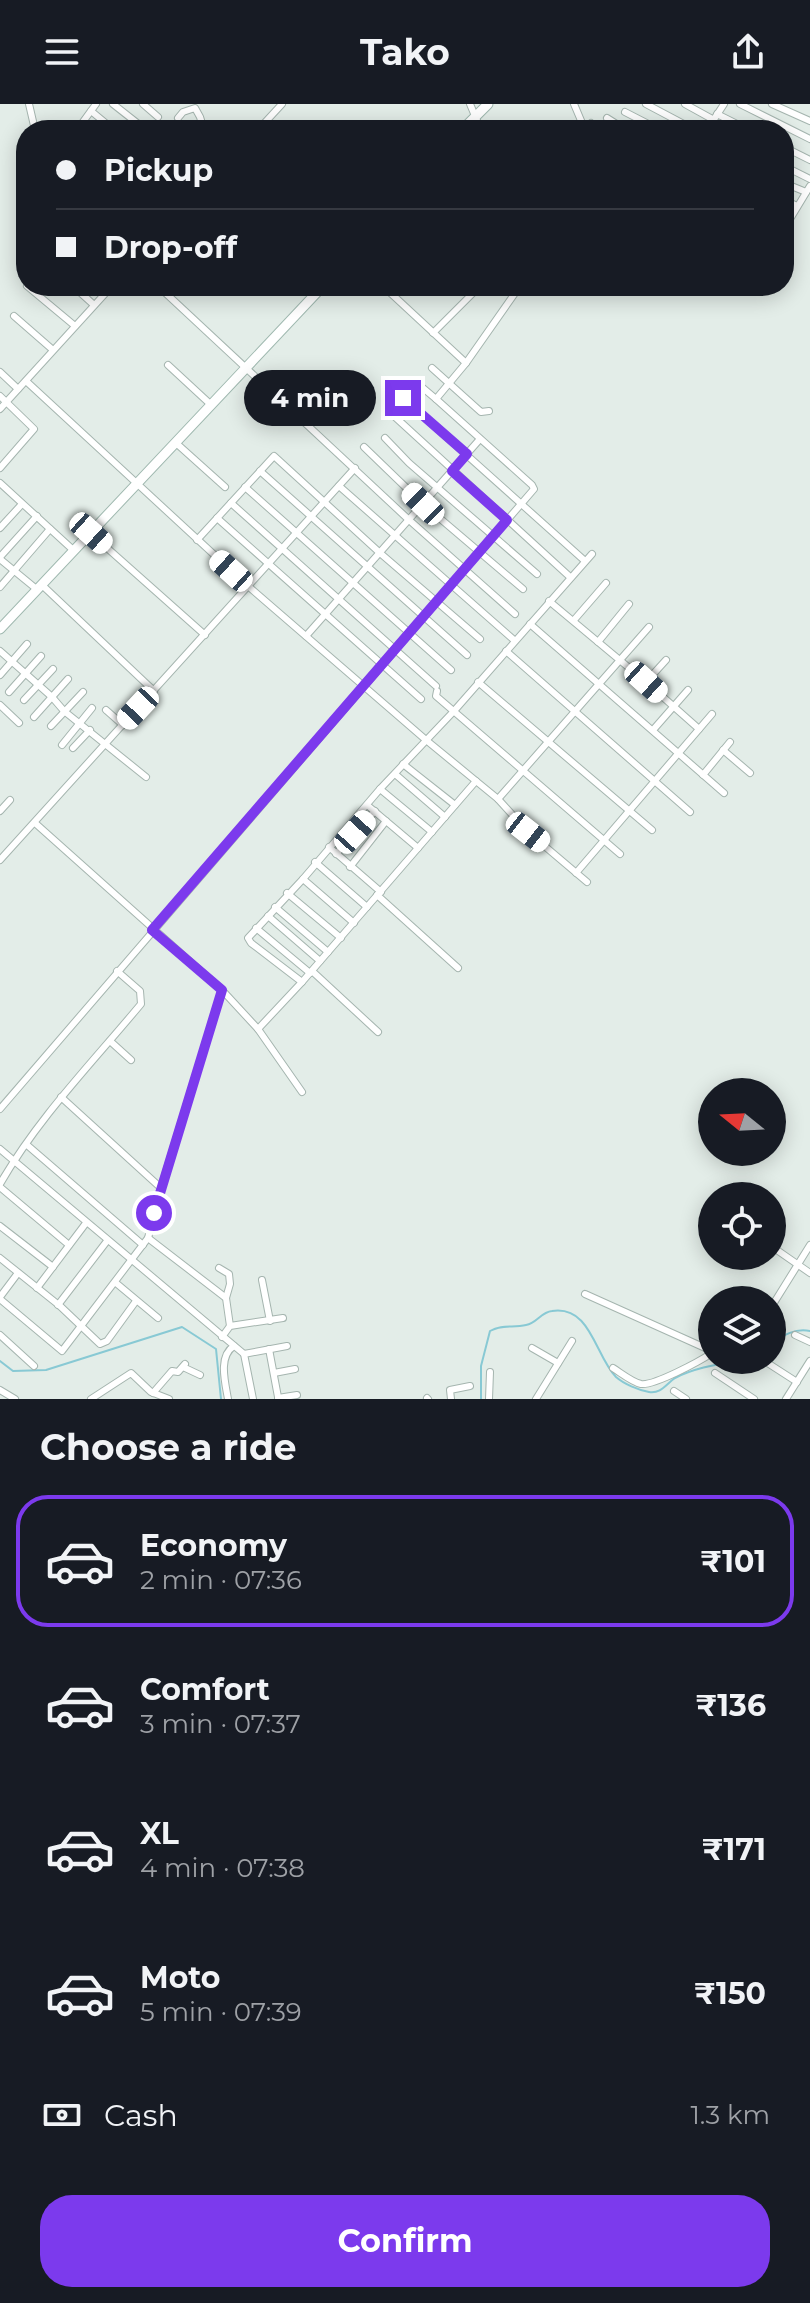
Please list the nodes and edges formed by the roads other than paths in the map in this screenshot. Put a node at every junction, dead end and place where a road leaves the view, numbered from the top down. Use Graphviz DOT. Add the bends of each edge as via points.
graph roads {
  1 [pos="96,104"];
  2 [pos="113,104"];
  3 [pos="143,104"];
  4 [pos="282,104"];
  5 [pos="496,104"];
  6 [pos="646,104"];
  7 [pos="685,104"];
  8 [pos="740,104"];
  9 [pos="772,104"];
  10 [pos="722,105"];
  11 [pos="91,111"];
  12 [pos="625,112"];
  13 [pos="158,117"];
  14 [pos="716,117"];
  15 [pos="178,118"];
  16 [pos="607,118"];
  17 [pos="85,120"];
  18 [pos="102,120"];
  19 [pos="133,120"];
  20 [pos="201,120"];
  21 [pos="267,120"];
  22 [pos="481,120"];
  23 [pos="610,120"];
  24 [pos="641,120"];
  25 [pos="676,120"];
  26 [pos="714,120"];
  27 [pos="724,120"];
  28 [pos="772,120"];
  29 [pos="810,121"];
  30 [pos="808,189"];
  31 [pos="794,205"];
  32 [pos="797,206"];
  33 [pos="794,210"];
  34 [pos="39,296"];
  35 [pos="84,296"];
  36 [pos="103,296"];
  37 [pos="169,296"];
  38 [pos="307,296"];
  39 [pos="313,296"];
  40 [pos="394,296"];
  41 [pos="470,296"];
  42 [pos="513,296"];
  43 [pos="94,305"];
  44 [pos="14,316"];
  45 [pos="75,326"];
  46 [pos="433,333"];
  47 [pos="53,350"];
  48 [pos="466,363"];
  49 [pos="168,365"];
  50 [pos="244,366"];
  51 [pos="432,368"];
  52 [pos="0,372"];
  53 [pos="26,381"];
  54 [pos="417,383"];
  55 [pos="449,383"];
  56 [pos="18,389"];
  57 [pos="0,396"];
  58 [pos="403,398"];
  59 [pos="436,399"];
  60 [pos="6,402"];
  61 [pos="208,402"];
  62 [pos="0,409"];
  63 [pos="489,411"];
  64 [pos="394,416"];
  65 [pos="385,438"];
  66 [pos="480,439"];
  67 [pos="176,443"];
  68 [pos="364,447"];
  69 [pos="467,454"];
  70 [pos="0,468"];
  71 [pos="355,468"];
  72 [pos="260,471"];
  73 [pos="452,471"];
  74 [pos="0,483"];
  75 [pos="135,483"];
  76 [pos="339,486"];
  77 [pos="225,487"];
  78 [pos="245,487"];
  79 [pos="438,487"];
  80 [pos="8,490"];
  81 [pos="0,498"];
  82 [pos="325,502"];
  83 [pos="231,503"];
  84 [pos="522,503"];
  85 [pos="22,504"];
  86 [pos="423,504"];
  87 [pos="37,516"];
  88 [pos="311,517"];
  89 [pos="217,518"];
  90 [pos="408,519"];
  91 [pos="507,520"];
  92 [pos="0,528"];
  93 [pos="50,529"];
  94 [pos="90,532"];
  95 [pos="297,533"];
  96 [pos="394,536"];
  97 [pos="493,537"];
  98 [pos="197,540"];
  99 [pos="71,548"];
  100 [pos="283,549"];
  101 [pos="479,552"];
  102 [pos="380,553"];
  103 [pos="592,554"];
  104 [pos="0,558"];
  105 [pos="585,561"];
  106 [pos="268,565"];
  107 [pos="367,567"];
  108 [pos="465,568"];
  109 [pos="14,570"];
  110 [pos="537,574"];
  111 [pos="570,577"];
  112 [pos="352,583"];
  113 [pos="606,583"];
  114 [pos="450,585"];
  115 [pos="38,586"];
  116 [pos="248,586"];
  117 [pos="0,587"];
  118 [pos="523,589"];
  119 [pos="339,599"];
  120 [pos="437,601"];
  121 [pos="549,601"];
  122 [pos="629,604"];
  123 [pos="515,614"];
  124 [pos="325,615"];
  125 [pos="422,616"];
  126 [pos="574,620"];
  127 [pos="0,623"];
  128 [pos="530,624"];
  129 [pos="649,627"];
  130 [pos="0,629"];
  131 [pos="408,633"];
  132 [pos="205,635"];
  133 [pos="306,636"];
  134 [pos="480,639"];
  135 [pos="514,640"];
  136 [pos="598,642"];
  137 [pos="27,644"];
  138 [pos="395,648"];
  139 [pos="0,651"];
  140 [pos="506,651"];
  141 [pos="467,655"];
  142 [pos="41,656"];
  143 [pos="619,660"];
  144 [pos="666,660"];
  145 [pos="12,661"];
  146 [pos="382,666"];
  147 [pos="53,669"];
  148 [pos="451,670"];
  149 [pos="25,673"];
  150 [pos="0,675"];
  151 [pos="68,679"];
  152 [pos="478,682"];
  153 [pos="646,682"];
  154 [pos="600,683"];
  155 [pos="38,685"];
  156 [pos="364,686"];
  157 [pos="688,690"];
  158 [pos="154,691"];
  159 [pos="9,692"];
  160 [pos="83,692"];
  161 [pos="52,697"];
  162 [pos="421,699"];
  163 [pos="24,700"];
  164 [pos="0,705"];
  165 [pos="674,706"];
  166 [pos="92,708"];
  167 [pos="106,710"];
  168 [pos="64,711"];
  169 [pos="454,711"];
  170 [pos="575,711"];
  171 [pos="712,714"];
  172 [pos="34,717"];
  173 [pos="19,723"];
  174 [pos="80,723"];
  175 [pos="123,725"];
  176 [pos="51,726"];
  177 [pos="699,729"];
  178 [pos="90,730"];
  179 [pos="653,730"];
  180 [pos="426,740"];
  181 [pos="548,741"];
  182 [pos="730,742"];
  183 [pos="106,743"];
  184 [pos="62,745"];
  185 [pos="73,748"];
  186 [pos="723,750"];
  187 [pos="678,753"];
  188 [pos="403,764"];
  189 [pos="523,771"];
  190 [pos="750,773"];
  191 [pos="395,774"];
  192 [pos="703,775"];
  193 [pos="146,777"];
  194 [pos="654,780"];
  195 [pos="476,781"];
  196 [pos="380,789"];
  197 [pos="724,793"];
  198 [pos="498,799"];
  199 [pos="10,800"];
  200 [pos="367,805"];
  201 [pos="455,805"];
  202 [pos="0,811"];
  203 [pos="375,811"];
  204 [pos="629,811"];
  205 [pos="690,812"];
  206 [pos="445,817"];
  207 [pos="386,821"];
  208 [pos="35,823"];
  209 [pos="652,830"];
  210 [pos="432,832"];
  211 [pos="604,841"];
  212 [pos="329,847"];
  213 [pos="418,848"];
  214 [pos="336,854"];
  215 [pos="620,854"];
  216 [pos="0,860"];
  217 [pos="315,862"];
  218 [pos="350,867"];
  219 [pos="576,873"];
  220 [pos="303,879"];
  221 [pos="587,882"];
  222 [pos="287,893"];
  223 [pos="379,893"];
  224 [pos="275,907"];
  225 [pos="367,907"];
  226 [pos="268,916"];
  227 [pos="354,923"];
  228 [pos="256,928"];
  229 [pos="152,930"];
  230 [pos="341,938"];
  231 [pos="328,952"];
  232 [pos="320,961"];
  233 [pos="458,968"];
  234 [pos="117,971"];
  235 [pos="311,972"];
  236 [pos="302,982"];
  237 [pos="222,990"];
  238 [pos="258,1029"];
  239 [pos="378,1032"];
  240 [pos="110,1041"];
  241 [pos="131,1060"];
  242 [pos="302,1092"];
  243 [pos="61,1097"];
  244 [pos="0,1109"];
  245 [pos="27,1145"];
  246 [pos="0,1149"];
  247 [pos="14,1161"];
  248 [pos="0,1186"];
  249 [pos="161,1188"];
  250 [pos="86,1223"];
  251 [pos="0,1226"];
  252 [pos="107,1241"];
  253 [pos="146,1241"];
  254 [pos="69,1245"];
  255 [pos="810,1245"];
  256 [pos="786,1256"];
  257 [pos="0,1258"];
  258 [pos="132,1262"];
  259 [pos="798,1265"];
  260 [pos="53,1267"];
  261 [pos="219,1268"];
  262 [pos="18,1273"];
  263 [pos="810,1273"];
  264 [pos="262,1280"];
  265 [pos="116,1283"];
  266 [pos="785,1286"];
  267 [pos="37,1288"];
  268 [pos="585,1294"];
  269 [pos="0,1298"];
  270 [pos="226,1298"];
  271 [pos="136,1301"];
  272 [pos="58,1305"];
  273 [pos="158,1318"];
  274 [pos="283,1318"];
  275 [pos="270,1321"];
  276 [pos="230,1326"];
  277 [pos="81,1328"];
  278 [pos="0,1335"];
  279 [pos="795,1335"];
  280 [pos="222,1337"];
  281 [pos="572,1341"];
  282 [pos="810,1342"];
  283 [pos="234,1346"];
  284 [pos="287,1346"];
  285 [pos="698,1346"];
  286 [pos="532,1348"];
  287 [pos="269,1349"];
  288 [pos="244,1354"];
  289 [pos="810,1361"];
  290 [pos="698,1362"];
  291 [pos="558,1363"];
  292 [pos="34,1366"];
  293 [pos="613,1368"];
  294 [pos="295,1369"];
  295 [pos="490,1372"];
  296 [pos="274,1373"];
  297 [pos="716,1374"];
  298 [pos="785,1374"];
  299 [pos="200,1375"];
  300 [pos="797,1382"];
  301 [pos="470,1386"];
  302 [pos="0,1390"];
  303 [pos="674,1391"];
  304 [pos="153,1393"];
  305 [pos="297,1395"];
  306 [pos="278,1398"];
  307 [pos="15,1399"];
  308 [pos="91,1399"];
  309 [pos="169,1399"];
  310 [pos="228,1399"];
  311 [pos="253,1399"];
  312 [pos="451,1399"];
  313 [pos="489,1399"];
  314 [pos="536,1399"];
  315 [pos="686,1399"];
  316 [pos="754,1399"];
  317 [pos="786,1399"];
  1 -- 11 [label="street"];
  2 -- 19 [label="street"];
  3 -- 13 [label="street"];
  4 -- 21 [label="street"];
  5 -- 22 [label="street"];
  6 -- 25 [label="street"];
  7 -- 14 [label="street"];
  8 -- 28 [label="street"];
  9 -- 29 [label="street"];
  10 -- 14 [label="street"];
  11 -- 17 [label="street"];
  11 -- 18 [label="street"];
  12 -- 24 [label="street"];
  14 -- 26 [label="street"];
  14 -- 27 [label="street"];
  15 -- 20 [label="street" via="195,108"];
  16 -- 23 [label="street"];
  30 -- 32 [label="street"];
  31 -- 32 [label="street"];
  32 -- 33 [label="street"];
  34 -- 45 [label="street"];
  35 -- 43 [label="street"];
  36 -- 43 [label="street"];
  37 -- 50 [label="street"];
  38 -- 50 [label="street"];
  39 -- 50 [label="street"];
  40 -- 46 [label="street"];
  41 -- 46 [label="street"];
  42 -- 48 [label="street"];
  43 -- 45 [label="street"];
  44 -- 47 [label="street"];
  45 -- 47 [label="street"];
  46 -- 48 [label="street"];
  47 -- 53 [label="street"];
  48 -- 55 [label="street"];
  49 -- 61 [label="street"];
  50 -- 61 [label="street"];
  50 -- 67 [label="street"];
  50 -- 71 [label="street"];
  51 -- 55 [label="street"];
  52 -- 56 [label="street"];
  53 -- 56 [label="street"];
  53 -- 75 [label="street"];
  54 -- 59 [label="street"];
  55 -- 59 [label="street"];
  55 -- 63 [label="street" via="481,412"];
  56 -- 60 [label="street"];
  57 -- 60 [label="street"];
  58 -- 69 [label="street"];
  59 -- 66 [label="street"];
  60 -- 62 [label="street"];
  60 -- 70 [label="street" via="34,431"];
  61 -- 75 [label="street"];
  64 -- 73 [label="street"];
  65 -- 79 [label="street"];
  66 -- 69 [label="street"];
  66 -- 84 [label="street" via="533,487"];
  67 -- 75 [label="street"];
  67 -- 77 [label="street"];
  68 -- 86 [label="street"];
  69 -- 73 [label="street"];
  69 -- 84 [label="street"];
  71 -- 76 [label="street"];
  71 -- 90 [label="street"];
  72 -- 78 [label="street"];
  72 -- 82 [label="street" via="274,456"];
  72 -- 88 [label="street"];
  73 -- 79 [label="street"];
  73 -- 91 [label="street"];
  74 -- 80 [label="street"];
  75 -- 94 [label="street"];
  75 -- 98 [label="street"];
  76 -- 82 [label="street"];
  76 -- 96 [label="street"];
  78 -- 83 [label="street"];
  78 -- 95 [label="street"];
  79 -- 86 [label="street"];
  79 -- 97 [label="street"];
  80 -- 81 [label="street"];
  80 -- 85 [label="street"];
  82 -- 88 [label="street"];
  82 -- 102 [label="street"];
  83 -- 89 [label="street"];
  83 -- 100 [label="street"];
  84 -- 91 [label="street"];
  84 -- 105 [label="street"];
  85 -- 87 [label="street"];
  85 -- 92 [label="street"];
  86 -- 90 [label="street"];
  86 -- 101 [label="street"];
  87 -- 93 [label="street"];
  87 -- 104 [label="street"];
  88 -- 95 [label="street"];
  88 -- 107 [label="street"];
  89 -- 98 [label="street"];
  89 -- 106 [label="street"];
  90 -- 96 [label="street"];
  90 -- 108 [label="street"];
  91 -- 97 [label="street"];
  91 -- 111 [label="street"];
  93 -- 99 [label="street"];
  93 -- 109 [label="street"];
  94 -- 99 [label="street"];
  94 -- 115 [label="street"];
  94 -- 132 [label="street"];
  95 -- 100 [label="street"];
  95 -- 112 [label="street"];
  96 -- 102 [label="street"];
  96 -- 114 [label="street"];
  97 -- 101 [label="street"];
  97 -- 110 [label="street"];
  98 -- 116 [label="street"];
  99 -- 115 [label="street"];
  100 -- 106 [label="street"];
  100 -- 119 [label="street"];
  101 -- 108 [label="street"];
  101 -- 118 [label="street"];
  102 -- 107 [label="street"];
  102 -- 120 [label="street"];
  103 -- 105 [label="street"];
  104 -- 109 [label="street"];
  105 -- 111 [label="street"];
  106 -- 116 [label="street"];
  106 -- 124 [label="street"];
  107 -- 112 [label="street"];
  107 -- 125 [label="street"];
  108 -- 114 [label="street"];
  108 -- 123 [label="street"];
  109 -- 115 [label="street"];
  109 -- 117 [label="street"];
  111 -- 121 [label="street"];
  112 -- 119 [label="street"];
  112 -- 131 [label="street"];
  113 -- 126 [label="street"];
  114 -- 120 [label="street"];
  114 -- 135 [label="street"];
  115 -- 127 [label="street"];
  115 -- 130 [label="street"];
  115 -- 158 [label="street"];
  116 -- 132 [label="street"];
  116 -- 133 [label="street"];
  119 -- 124 [label="street"];
  119 -- 138 [label="street"];
  120 -- 125 [label="street"];
  120 -- 134 [label="street"];
  121 -- 126 [label="street"];
  121 -- 128 [label="street"];
  122 -- 136 [label="street"];
  124 -- 133 [label="street"];
  124 -- 146 [label="street"];
  125 -- 131 [label="street"];
  125 -- 141 [label="street"];
  126 -- 136 [label="street"];
  128 -- 135 [label="street"];
  128 -- 154 [label="street"];
  129 -- 143 [label="street"];
  131 -- 138 [label="street"];
  131 -- 148 [label="street"];
  132 -- 158 [label="street"];
  133 -- 156 [label="street"];
  135 -- 140 [label="street"];
  136 -- 143 [label="street"];
  137 -- 145 [label="street"];
  138 -- 146 [label="street"];
  138 -- 169 [label="street"];
  139 -- 145 [label="street"];
  140 -- 152 [label="street"];
  140 -- 170 [label="street"];
  142 -- 149 [label="street"];
  143 -- 153 [label="street"];
  143 -- 154 [label="street"];
  144 -- 153 [label="street"];
  145 -- 149 [label="street"];
  145 -- 150 [label="street"];
  146 -- 156 [label="street"];
  146 -- 162 [label="street"];
  147 -- 155 [label="street"];
  149 -- 155 [label="street"];
  149 -- 159 [label="street"];
  151 -- 161 [label="street"];
  152 -- 169 [label="street"];
  152 -- 181 [label="street"];
  153 -- 165 [label="street"];
  154 -- 170 [label="street"];
  154 -- 179 [label="street"];
  155 -- 161 [label="street"];
  155 -- 163 [label="street"];
  156 -- 180 [label="street"];
  156 -- 229 [label="street"];
  157 -- 165 [label="street"];
  158 -- 175 [label="street"];
  160 -- 168 [label="street"];
  161 -- 168 [label="street"];
  161 -- 172 [label="street"];
  164 -- 173 [label="street"];
  165 -- 177 [label="street"];
  165 -- 179 [label="street"];
  166 -- 174 [label="street"];
  167 -- 175 [label="street"];
  168 -- 174 [label="street"];
  168 -- 176 [label="street"];
  169 -- 180 [label="street"];
  169 -- 189 [label="street"];
  170 -- 181 [label="street"];
  170 -- 194 [label="street"];
  171 -- 177 [label="street"];
  174 -- 178 [label="street"];
  174 -- 184 [label="street"];
  175 -- 183 [label="street"];
  177 -- 187 [label="street"];
  178 -- 183 [label="street"];
  178 -- 185 [label="street"];
  179 -- 187 [label="street"];
  180 -- 188 [label="street"];
  180 -- 195 [label="street"];
  181 -- 189 [label="street"];
  181 -- 204 [label="street"];
  182 -- 186 [label="street"];
  183 -- 193 [label="street"];
  183 -- 208 [label="street"];
  186 -- 190 [label="street"];
  186 -- 192 [label="street"];
  187 -- 192 [label="street"];
  187 -- 194 [label="street"];
  188 -- 191 [label="street"];
  188 -- 201 [label="street"];
  189 -- 198 [label="street"];
  189 -- 211 [label="street"];
  191 -- 196 [label="street"];
  191 -- 206 [label="street"];
  192 -- 197 [label="street"];
  194 -- 204 [label="street"];
  194 -- 205 [label="street"];
  195 -- 198 [label="street"];
  195 -- 201 [label="street"];
  196 -- 200 [label="street"];
  196 -- 210 [label="street"];
  198 -- 219 [label="street"];
  199 -- 202 [label="street"];
  200 -- 203 [label="street"];
  200 -- 212 [label="street"];
  201 -- 206 [label="street"];
  203 -- 207 [label="street"];
  203 -- 214 [label="street"];
  204 -- 209 [label="street"];
  204 -- 211 [label="street"];
  206 -- 210 [label="street"];
  207 -- 213 [label="street"];
  207 -- 218 [label="street"];
  208 -- 216 [label="street"];
  208 -- 229 [label="street"];
  210 -- 213 [label="street"];
  211 -- 215 [label="street"];
  211 -- 219 [label="street"];
  212 -- 214 [label="street"];
  212 -- 217 [label="street"];
  213 -- 223 [label="street"];
  214 -- 218 [label="street"];
  217 -- 220 [label="street"];
  217 -- 225 [label="street"];
  218 -- 223 [label="street"];
  219 -- 221 [label="street"];
  220 -- 222 [label="street"];
  220 -- 227 [label="street"];
  222 -- 224 [label="street"];
  222 -- 230 [label="street"];
  223 -- 225 [label="street"];
  223 -- 233 [label="street"];
  224 -- 226 [label="street"];
  224 -- 231 [label="street"];
  225 -- 227 [label="street"];
  226 -- 228 [label="street"];
  226 -- 232 [label="street"];
  227 -- 230 [label="street"];
  228 -- 235 [label="street"];
  228 -- 236 [label="street" via="248,938 251,943"];
  229 -- 234 [label="street"];
  229 -- 237 [label="street"];
  230 -- 231 [label="street"];
  231 -- 232 [label="street"];
  232 -- 235 [label="street"];
  234 -- 240 [label="street" via="140,991 141,1004"];
  234 -- 244 [label="street"];
  235 -- 236 [label="street"];
  235 -- 239 [label="street"];
  236 -- 238 [label="street"];
  237 -- 238 [label="street"];
  237 -- 249 [label="street"];
  238 -- 242 [label="street"];
  240 -- 241 [label="street"];
  240 -- 243 [label="street"];
  243 -- 245 [label="street"];
  243 -- 249 [label="street"];
  245 -- 247 [label="street"];
  245 -- 253 [label="street"];
  246 -- 247 [label="street"];
  247 -- 248 [label="street"];
  247 -- 250 [label="street"];
  248 -- 254 [label="street"];
  249 -- 253 [label="street"];
  250 -- 252 [label="street"];
  250 -- 254 [label="street"];
  251 -- 260 [label="street"];
  252 -- 258 [label="street"];
  252 -- 272 [label="street"];
  253 -- 258 [label="street"];
  253 -- 270 [label="street"];
  254 -- 260 [label="street"];
  255 -- 259 [label="street"];
  256 -- 259 [label="street"];
  257 -- 262 [label="street"];
  258 -- 265 [label="street"];
  258 -- 280 [label="street"];
  259 -- 263 [label="street"];
  259 -- 266 [label="street"];
  260 -- 267 [label="street"];
  261 -- 270 [label="street" via="229,1274"];
  262 -- 267 [label="street"];
  262 -- 269 [label="street"];
  264 -- 275 [label="street"];
  265 -- 271 [label="street"];
  265 -- 277 [label="street"];
  267 -- 272 [label="street"];
  268 -- 285 [label="street"];
  269 -- 277 [label="street" via="62,1351"];
  270 -- 276 [label="street"];
  271 -- 273 [label="street"];
  271 -- 277 [label="street" via="104,1344"];
  272 -- 277 [label="street"];
  274 -- 275 [label="street"];
  275 -- 276 [label="street"];
  276 -- 280 [label="street"];
  278 -- 292 [label="street"];
  279 -- 282 [label="street"];
  280 -- 283 [label="street"];
  281 -- 291 [label="street"];
  283 -- 288 [label="street"];
  283 -- 310 [label="street" via="224,1358"];
  284 -- 287 [label="street"];
  286 -- 291 [label="street"];
  287 -- 288 [label="street"];
  287 -- 296 [label="street"];
  288 -- 311 [label="street"];
  289 -- 300 [label="street"];
  290 -- 293 [label="street" via="646,1384"];
  291 -- 314 [label="street"];
  294 -- 296 [label="street"];
  295 -- 313 [label="street"];
  296 -- 306 [label="street"];
  297 -- 316 [label="street"];
  298 -- 300 [label="street"];
  299 -- 304 [label="street" via="184,1365"];
  300 -- 317 [label="street"];
  301 -- 312 [label="street" via="450,1390"];
  302 -- 307 [label="street"];
  303 -- 315 [label="street"];
  304 -- 308 [label="street" via="131,1373"];
  304 -- 309 [label="street"];
  305 -- 306 [label="street"];
}
